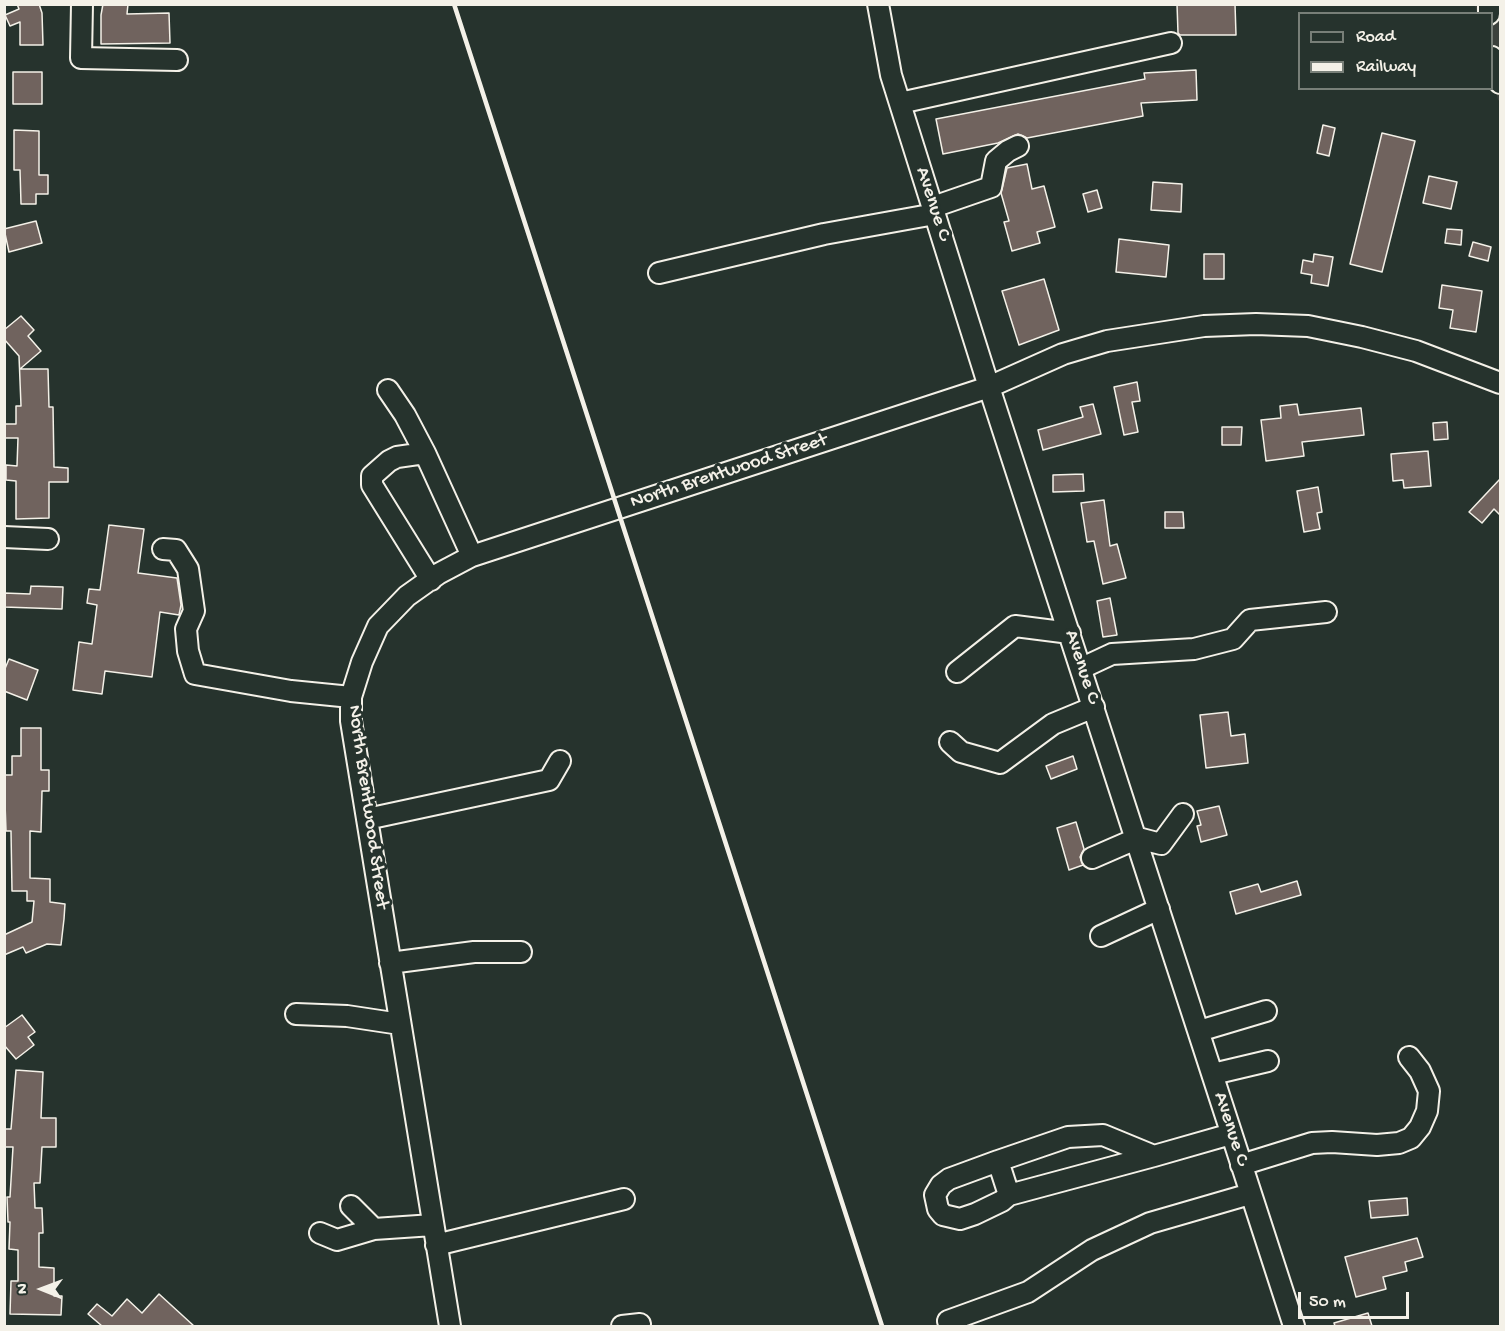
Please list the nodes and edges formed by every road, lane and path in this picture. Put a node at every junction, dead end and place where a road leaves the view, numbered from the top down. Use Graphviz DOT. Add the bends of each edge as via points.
graph roads {
  1 [pos="82,4"];
  2 [pos="878,4"];
  3 [pos="1171,43"];
  4 [pos="177,60"];
  5 [pos="1493,63"];
  6 [pos="1500,83"];
  7 [pos="900,103"];
  8 [pos="1018,146"];
  9 [pos="934,210"];
  10 [pos="659,273"];
  11 [pos="1500,383"];
  12 [pos="989,387"];
  13 [pos="388,390"];
  14 [pos="425,453"];
  15 [pos="4,537"];
  16 [pos="48,539"];
  17 [pos="163,549"];
  18 [pos="472,556"];
  19 [pos="431,580"];
  20 [pos="1326,612"];
  21 [pos="1070,633"];
  22 [pos="1082,668"];
  23 [pos="957,672"];
  24 [pos="351,697"];
  25 [pos="1094,706"];
  26 [pos="950,742"];
  27 [pos="560,761"];
  28 [pos="1183,814"];
  29 [pos="367,819"];
  30 [pos="1136,840"];
  31 [pos="1092,858"];
  32 [pos="1159,909"];
  33 [pos="1101,936"];
  34 [pos="521,952"];
  35 [pos="390,963"];
  36 [pos="1266,1011"];
  37 [pos="296,1014"];
  38 [pos="400,1024"];
  39 [pos="1199,1031"];
  40 [pos="1409,1057"];
  41 [pos="1268,1061"];
  42 [pos="1213,1074"];
  43 [pos="1231,1134"];
  44 [pos="1154,1156"];
  45 [pos="998,1161"];
  46 [pos="1241,1165"];
  47 [pos="1250,1194"];
  48 [pos="1009,1195"];
  49 [pos="624,1198"];
  50 [pos="351,1206"];
  51 [pos="433,1225"];
  52 [pos="374,1229"];
  53 [pos="320,1233"];
  54 [pos="436,1245"];
  55 [pos="948,1322"];
  56 [pos="450,1326"];
  57 [pos="1294,1326"];
  1 -- 4 [label="street" via="81,58"];
  2 -- 7 [label="street, Avenue C" via="886,56"];
  3 -- 7 [label="street"];
  5 -- 6 [label="street"];
  7 -- 9 [label="street, Avenue C"];
  8 -- 9 [label="street" via="996,161 991,187"];
  9 -- 10 [label="street"];
  9 -- 12 [label="street, Avenue C"];
  11 -- 12 [label="street, North Brentwood Street" via="1416,351 1362,337 1308,326 1256,324 1204,326 1107,341 1063,354"];
  12 -- 18 [label="street, North Brentwood Street"];
  12 -- 21 [label="street, Avenue C"];
  13 -- 14 [label="street"];
  14 -- 18 [label="street"];
  14 -- 19 [label="street" via="389,461 372,476 372,485"];
  15 -- 16 [label="street"];
  17 -- 24 [label="street" via="176,550 188,568 194,611 186,629 195,674"];
  18 -- 19 [label="street, North Brentwood Street"];
  19 -- 24 [label="street, North Brentwood Street" via="407,596 378,626"];
  20 -- 22 [label="street" via="1250,620 1233,639 1194,649 1113,654"];
  21 -- 22 [label="street, Avenue C"];
  21 -- 23 [label="street" via="1015,626"];
  22 -- 25 [label="street, Avenue C"];
  24 -- 29 [label="street, North Brentwood Street" via="351,721"];
  25 -- 26 [label="street" via="1053,724 1000,763 961,752"];
  25 -- 30 [label="street, Avenue C"];
  27 -- 29 [label="street" via="549,780"];
  28 -- 30 [label="street" via="1161,844"];
  29 -- 35 [label="street, North Brentwood Street"];
  30 -- 31 [label="street"];
  30 -- 32 [label="street, Avenue C"];
  32 -- 33 [label="street"];
  32 -- 39 [label="street, Avenue C"];
  34 -- 35 [label="street" via="474,952"];
  35 -- 38 [label="street, North Brentwood Street"];
  36 -- 39 [label="street"];
  37 -- 38 [label="street"];
  38 -- 51 [label="street, North Brentwood Street"];
  39 -- 42 [label="street, Avenue C"];
  40 -- 46 [label="street" via="1429,1091 1427,1110 1411,1138 1377,1145 1312,1143"];
  41 -- 42 [label="street"];
  42 -- 43 [label="street, Avenue C"];
  43 -- 44 [label="street"];
  43 -- 46 [label="street, Avenue C"];
  44 -- 45 [label="street" via="1103,1135 1068,1137"];
  44 -- 48 [label="street"];
  45 -- 48 [label="street"];
  45 -- 48 [label="street" via="941,1185 935,1196 938,1209 943,1215 960,1219"];
  46 -- 47 [label="street, Avenue C"];
  47 -- 55 [label="street" via="1150,1223 1092,1250 1028,1292"];
  47 -- 57 [label="street, Avenue C"];
  49 -- 54 [label="street"];
  50 -- 52 [label="street"];
  51 -- 52 [label="street"];
  51 -- 54 [label="street, North Brentwood Street"];
  52 -- 53 [label="street" via="338,1240"];
  54 -- 56 [label="street, North Brentwood Street"];
}
